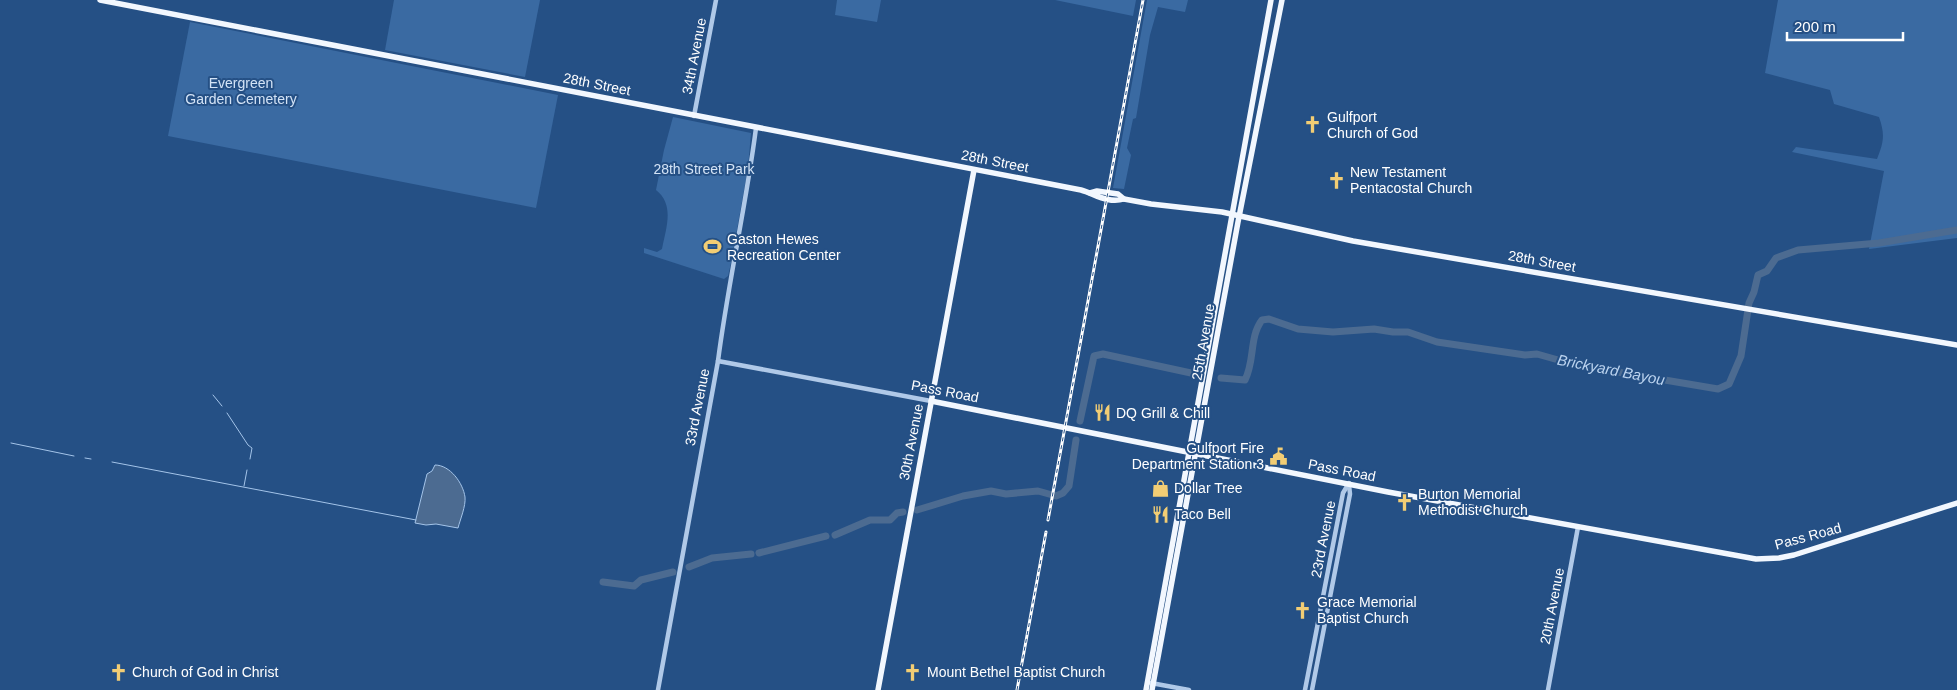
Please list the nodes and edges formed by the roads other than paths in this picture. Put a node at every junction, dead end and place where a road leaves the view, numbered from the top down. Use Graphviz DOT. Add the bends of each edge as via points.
graph roads {
  1 [pos="100,0"];
  2 [pos="716,0"];
  3 [pos="1271,0"];
  4 [pos="1282,0"];
  5 [pos="694,116"];
  6 [pos="756,128"];
  7 [pos="974,170"];
  8 [pos="1235,215"];
  9 [pos="1957,345"];
  10 [pos="718,362"];
  11 [pos="931,401"];
  12 [pos="1192,453"];
  13 [pos="1349,483"];
  14 [pos="1957,503"];
  15 [pos="1578,527"];
  16 [pos="1151,685"];
  17 [pos="658,690"];
  18 [pos="878,690"];
  19 [pos="1146,690"];
  20 [pos="1189,690"];
  21 [pos="1305,690"];
  22 [pos="1312,690"];
  23 [pos="1548,690"];
  1 -- 5 [label="main road, 28th Street"];
  2 -- 5 [label="street, 34th Avenue"];
  3 -- 8 [label="main road, 25th Avenue"];
  4 -- 8 [label="main road, 25th Avenue"];
  5 -- 6 [label="main road, 28th Street"];
  6 -- 7 [label="main road, 28th Street"];
  6 -- 10 [label="street, 33rd Avenue"];
  7 -- 8 [label="main road, 28th Street" via="1090,192 1118,194 1124,199"];
  7 -- 11 [label="main road, 30th Avenue"];
  8 -- 9 [label="main road, 28th Street" via="1353,241"];
  8 -- 12 [label="main road, 25th Avenue"];
  10 -- 11 [label="street, Pass Road"];
  10 -- 17 [label="street, 33rd Avenue"];
  11 -- 12 [label="main road, Pass Road"];
  11 -- 18 [label="main road, 30th Avenue"];
  12 -- 13 [label="main road, Pass Road"];
  12 -- 16 [label="main road, 25th Avenue"];
  13 -- 15 [label="main road, Pass Road"];
  13 -- 21 [label="street, 23rd Avenue" via="1343,493"];
  13 -- 22 [label="street, 23rd Avenue" via="1350,494"];
  14 -- 15 [label="main road, Pass Road" via="1794,555 1769,559 1737,557"];
  15 -- 23 [label="street, 20th Avenue"];
  16 -- 19 [label="main road, 25th Avenue"];
  16 -- 20 [label="street"];
}
